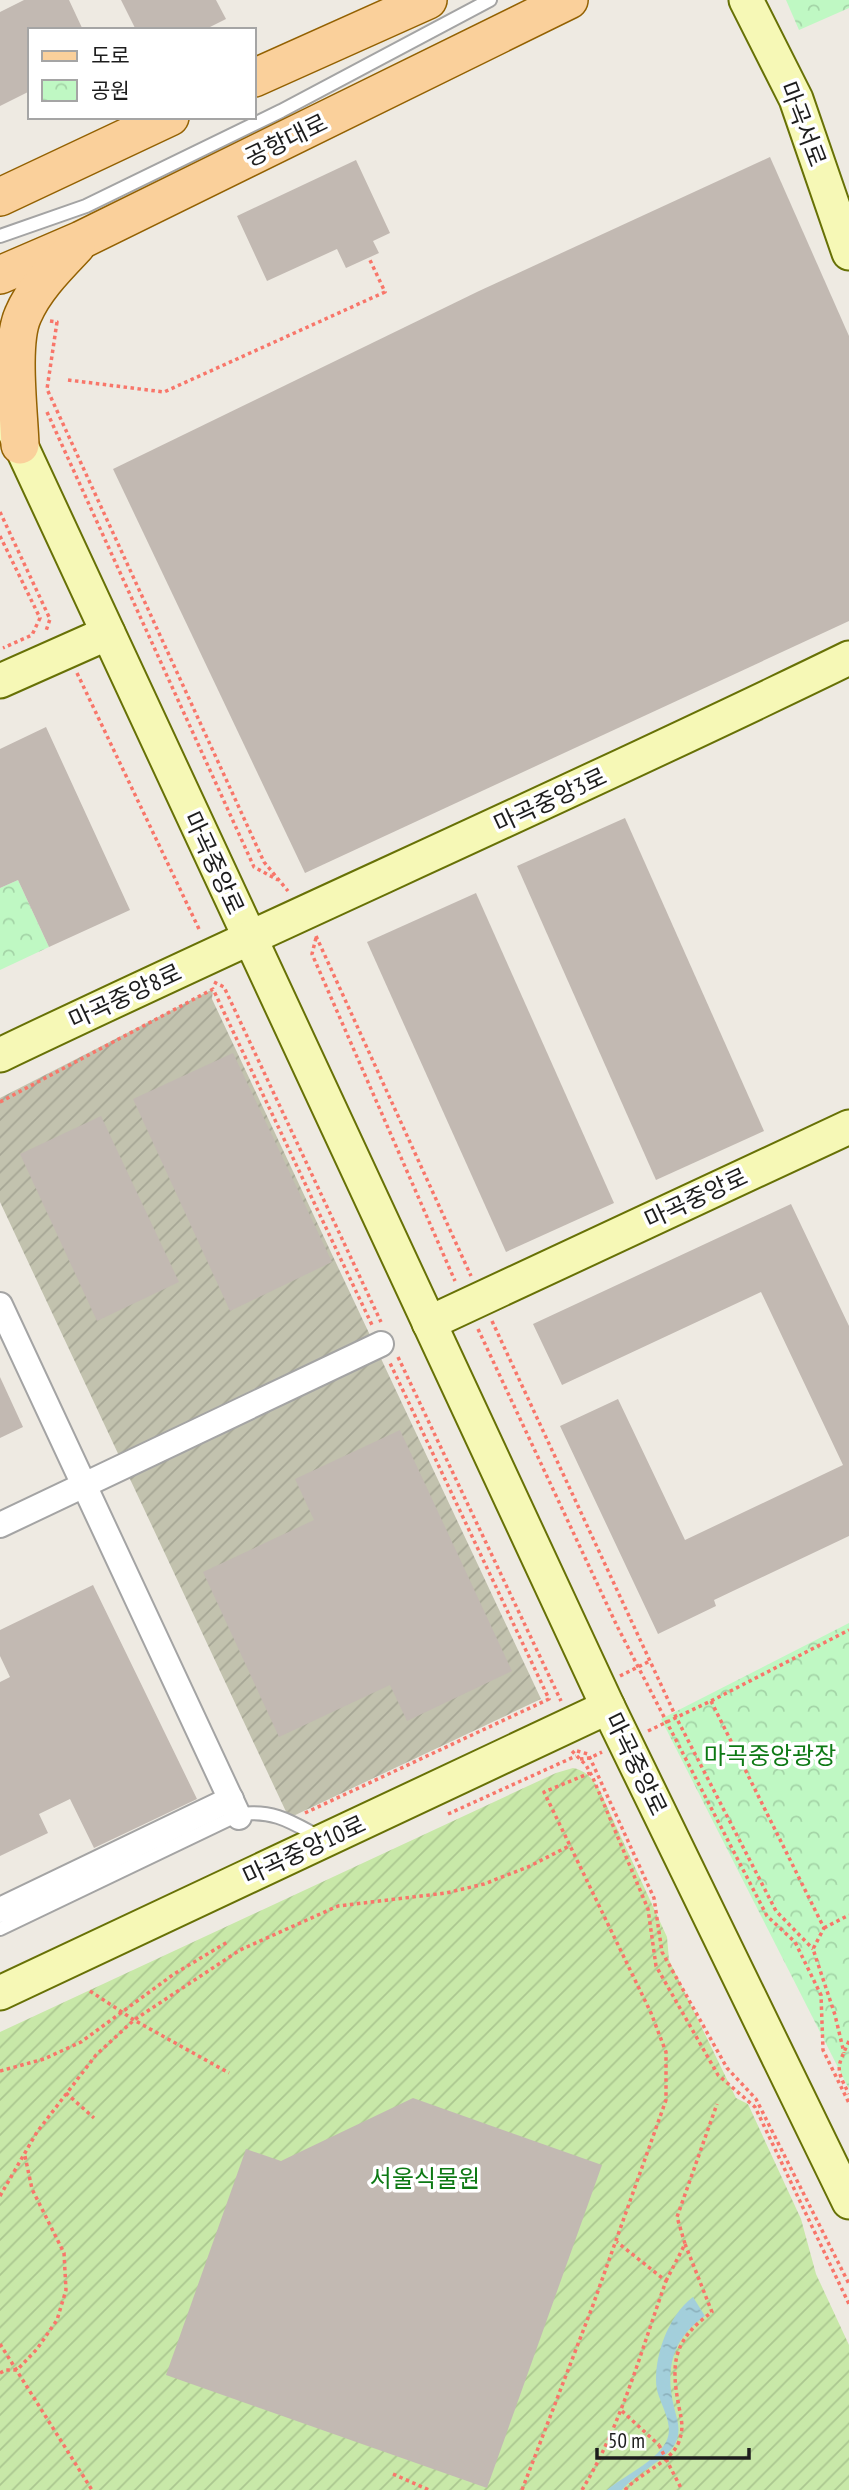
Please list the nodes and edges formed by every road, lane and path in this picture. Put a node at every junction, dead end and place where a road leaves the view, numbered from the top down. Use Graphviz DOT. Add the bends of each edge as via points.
graph roads {
  1 [pos="428,0"];
  2 [pos="490,0"];
  3 [pos="569,0"];
  4 [pos="746,0"];
  5 [pos="256,77"];
  6 [pos="166,119"];
  7 [pos="65,166"];
  8 [pos="0,176"];
  9 [pos="0,197"];
  10 [pos="0,236"];
  11 [pos="81,240"];
  12 [pos="849,253"];
  13 [pos="369,258"];
  14 [pos="0,275"];
  15 [pos="47,332"];
  16 [pos="68,380"];
  17 [pos="0,402"];
  18 [pos="43,403"];
  19 [pos="10,436"];
  20 [pos="0,512"];
  21 [pos="0,536"];
  22 [pos="37,624"];
  23 [pos="108,633"];
  24 [pos="0,650"];
  25 [pos="849,658"];
  26 [pos="75,669"];
  27 [pos="0,681"];
  28 [pos="197,937"];
  29 [pos="249,938"];
  30 [pos="0,1055"];
  31 [pos="0,1101"];
  32 [pos="849,1127"];
  33 [pos="474,1302"];
  34 [pos="0,1306"];
  35 [pos="429,1323"];
  36 [pos="381,1344"];
  37 [pos="85,1486"];
  38 [pos="0,1525"];
  39 [pos="849,1630"];
  40 [pos="711,1701"];
  41 [pos="608,1707"];
  42 [pos="676,1717"];
  43 [pos="590,1758"];
  44 [pos="580,1759"];
  45 [pos="590,1773"];
  46 [pos="237,1810"];
  47 [pos="289,1821"];
  48 [pos="324,1840"];
  49 [pos="571,1845"];
  50 [pos="0,1910"];
  51 [pos="849,1915"];
  52 [pos="824,1928"];
  53 [pos="0,1929"];
  54 [pos="229,1941"];
  55 [pos="813,1949"];
  56 [pos="90,1991"];
  57 [pos="0,1993"];
  58 [pos="121,2011"];
  59 [pos="134,2020"];
  60 [pos="849,2041"];
  61 [pos="844,2053"];
  62 [pos="0,2071"];
  63 [pos="229,2073"];
  64 [pos="66,2093"];
  65 [pos="849,2094"];
  66 [pos="849,2103"];
  67 [pos="717,2104"];
  68 [pos="94,2118"];
  69 [pos="25,2155"];
  70 [pos="0,2196"];
  71 [pos="849,2202"];
  72 [pos="616,2241"];
  73 [pos="685,2244"];
  74 [pos="666,2281"];
  75 [pos="849,2284"];
  76 [pos="849,2304"];
  77 [pos="0,2344"];
  78 [pos="18,2370"];
  79 [pos="0,2373"];
  80 [pos="621,2410"];
  81 [pos="666,2459"];
  82 [pos="393,2474"];
  83 [pos="92,2490"];
  84 [pos="429,2490"];
  85 [pos="522,2490"];
  86 [pos="582,2490"];
  87 [pos="625,2490"];
  88 [pos="682,2490"];
  1 -- 5 [label="main road"];
  2 -- 10 [label="lane" via="281,111 86,206"];
  3 -- 11 [label="main road, 공항대로"];
  4 -- 12 [label="street, 마곡서로" via="796,99"];
  6 -- 7 [label="main road"];
  7 -- 8 [label="main road"];
  7 -- 9 [label="main road"];
  11 -- 14 [label="main road, 공항대로"];
  11 -- 19 [label="main road" via="32,297 21,317"];
  13 -- 16 [label="path" via="385,292 164,392"];
  15 -- 18 [label="path" via="49,321 57,322 47,388 264,862 283,883 254,867"];
  17 -- 19 [label="street, 마곡중앙로"];
  19 -- 23 [label="street, 마곡중앙로"];
  20 -- 22 [label="path" via="50,619 46,632"];
  21 -- 22 [label="path" via="40,618"];
  22 -- 24 [label="path" via="32,635"];
  23 -- 27 [label="street"];
  23 -- 29 [label="street, 마곡중앙로"];
  25 -- 29 [label="street, 마곡중앙3로" via="682,740"];
  26 -- 28 [label="path" via="199,929"];
  29 -- 30 [label="street, 마곡중앙8로"];
  29 -- 35 [label="street, 마곡중앙로"];
  31 -- 36 [label="path" via="213,989"];
  32 -- 33 [label="street, 마곡중앙로"];
  33 -- 33 [label="path" via="433,1234 312,954 316,937"];
  33 -- 35 [label="street, 마곡중앙로"];
  33 -- 42 [label="path"];
  33 -- 66 [label="path" via="617,1626 767,1916 795,1942 821,1995 823,2050"];
  34 -- 37 [label="street"];
  35 -- 41 [label="street, 마곡중앙로"];
  36 -- 37 [label="street"];
  36 -- 47 [label="path" via="549,1699"];
  37 -- 38 [label="street"];
  37 -- 46 [label="street"];
  39 -- 40 [label="path"];
  40 -- 42 [label="path"];
  40 -- 52 [label="path"];
  41 -- 48 [label="street, 마곡중앙10로"];
  41 -- 71 [label="street, 마곡중앙로"];
  42 -- 55 [label="path" via="776,1910"];
  43 -- 44 [label="path"];
  43 -- 44 [label="path" via="571,1750"];
  43 -- 75 [label="path" via="654,1898 662,1952 727,2068 756,2099"];
  44 -- 45 [label="path"];
  45 -- 49 [label="path" via="544,1793"];
  45 -- 76 [label="path" via="648,1909 656,1966 718,2076 755,2107"];
  46 -- 47 [label="lane"];
  46 -- 50 [label="street"];
  46 -- 53 [label="lane"];
  47 -- 48 [label="lane"];
  48 -- 57 [label="street, 마곡중앙10로"];
  49 -- 59 [label="path" via="484,1884 338,1906 240,1950"];
  49 -- 72 [label="path" via="666,2052 666,2101"];
  51 -- 52 [label="path"];
  52 -- 55 [label="path"];
  54 -- 58 [label="path"];
  55 -- 61 [label="path"];
  56 -- 58 [label="path"];
  58 -- 59 [label="path"];
  58 -- 62 [label="path" via="81,2042 44,2059"];
  59 -- 63 [label="path"];
  59 -- 64 [label="path" via="96,2055"];
  60 -- 61 [label="path"];
  61 -- 65 [label="path" via="838,2073"];
  64 -- 68 [label="path"];
  64 -- 69 [label="path"];
  67 -- 73 [label="path" via="677,2217"];
  69 -- 70 [label="path"];
  69 -- 78 [label="path" via="32,2189 64,2253 66,2290 57,2319"];
  72 -- 74 [label="path"];
  72 -- 85 [label="path"];
  73 -- 74 [label="path"];
  73 -- 81 [label="path" via="712,2312 692,2327 675,2361 684,2430"];
  74 -- 80 [label="path"];
  77 -- 78 [label="path"];
  78 -- 79 [label="path"];
  78 -- 83 [label="path"];
  80 -- 81 [label="path, bridge" via="659,2445"];
  80 -- 86 [label="path"];
  81 -- 87 [label="path"];
  81 -- 88 [label="path"];
  82 -- 84 [label="path"];
}
